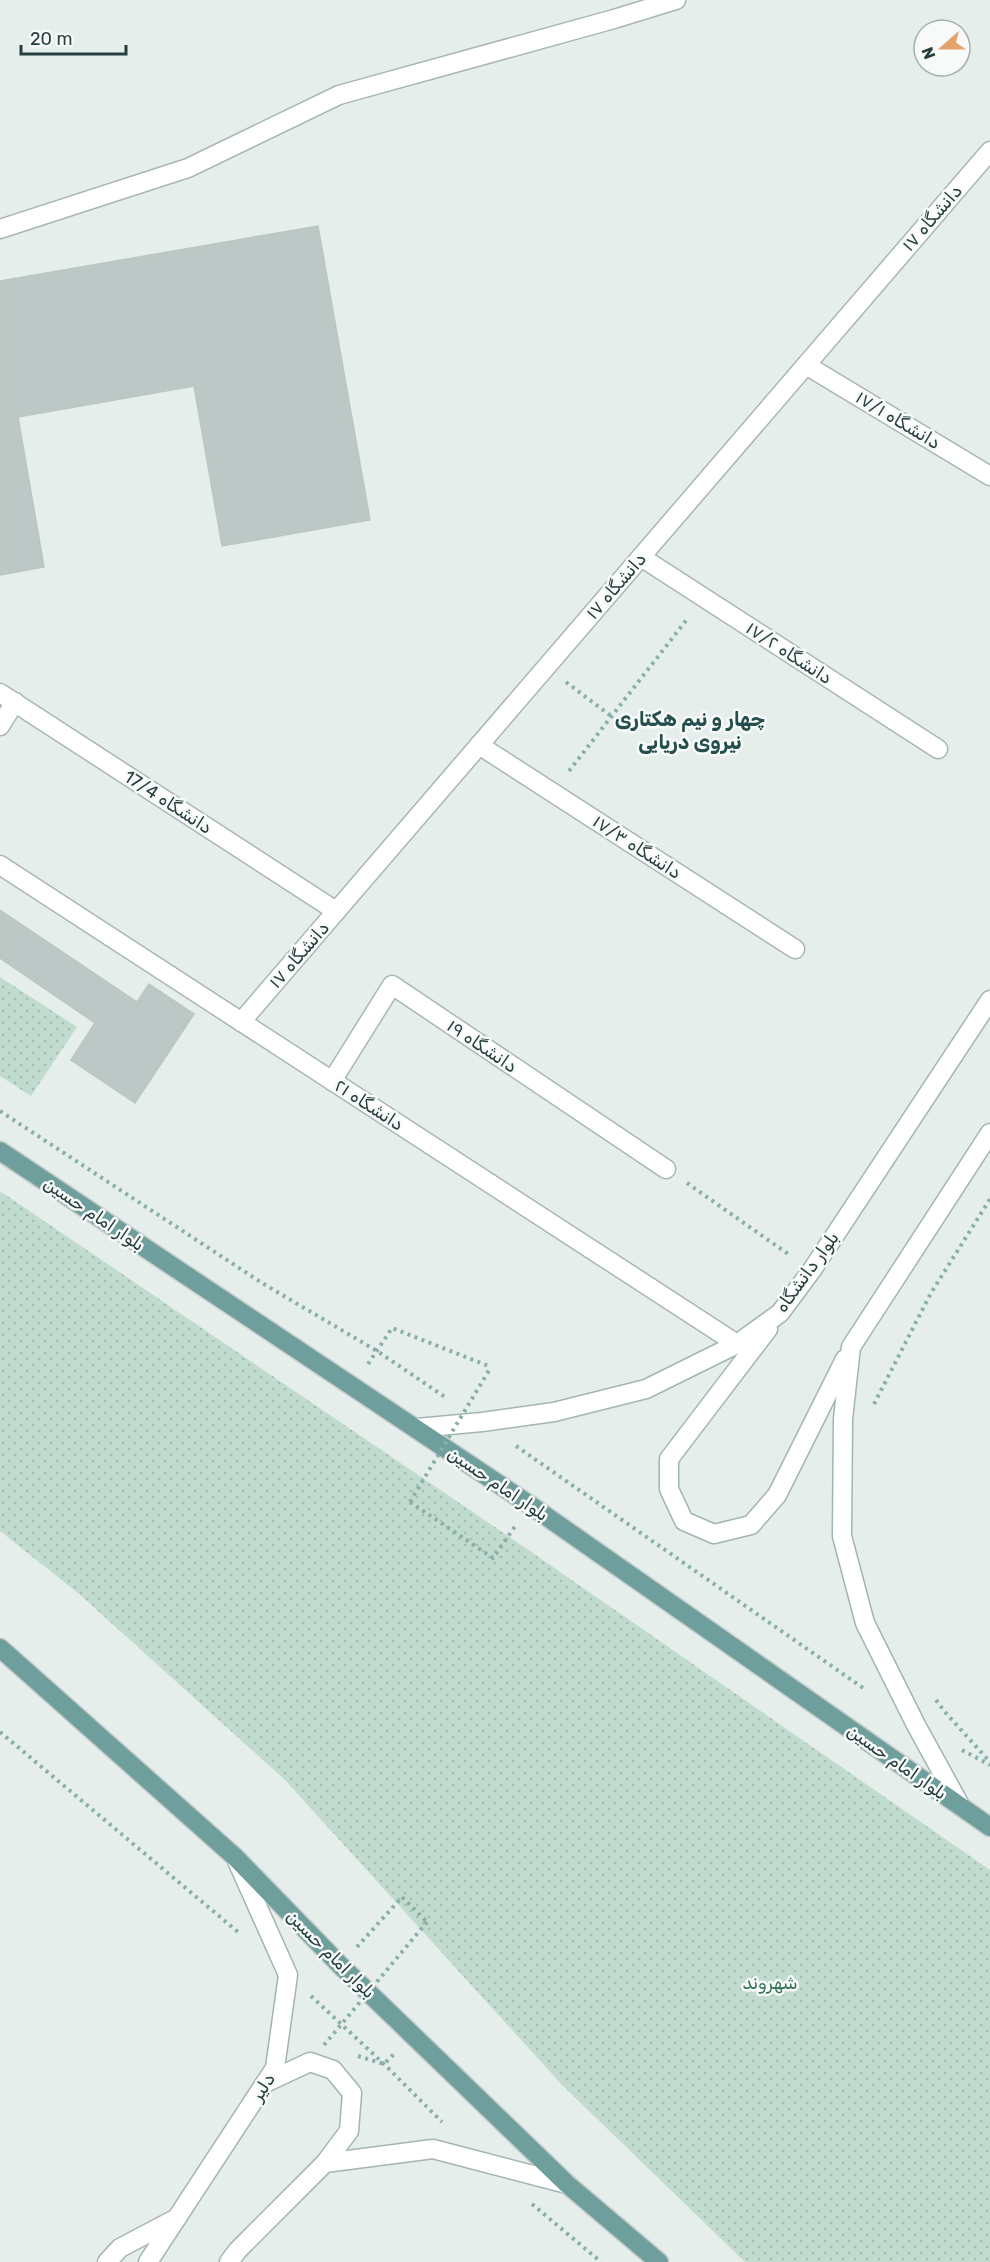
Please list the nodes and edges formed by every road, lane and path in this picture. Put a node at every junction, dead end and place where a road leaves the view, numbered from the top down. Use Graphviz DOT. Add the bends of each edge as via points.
graph roads {
  1 [pos="676,0"];
  2 [pos="990,151"];
  3 [pos="0,229"];
  4 [pos="806,365"];
  5 [pos="990,476"];
  6 [pos="641,557"];
  7 [pos="704,597"];
  8 [pos="546,667"];
  9 [pos="7,698"];
  10 [pos="611,716"];
  11 [pos="0,726"];
  12 [pos="479,745"];
  13 [pos="938,749"];
  14 [pos="552,793"];
  15 [pos="0,865"];
  16 [pos="336,911"];
  17 [pos="795,950"];
  18 [pos="990,1000"];
  19 [pos="241,1022"];
  20 [pos="332,1081"];
  21 [pos="990,1133"];
  22 [pos="0,1151"];
  23 [pos="666,1169"];
  24 [pos="990,1199"];
  25 [pos="812,1270"];
  26 [pos="780,1313"];
  27 [pos="737,1344"];
  28 [pos="851,1347"];
  29 [pos="353,1387"];
  30 [pos="872,1413"];
  31 [pos="417,1428"];
  32 [pos="530,1505"];
  33 [pos="0,1648"];
  34 [pos="932,1693"];
  35 [pos="990,1762"];
  36 [pos="962,1807"];
  37 [pos="990,1827"];
  38 [pos="236,1857"];
  39 [pos="341,1966"];
  40 [pos="324,2045"];
  41 [pos="265,2083"];
  42 [pos="325,2163"];
  43 [pos="567,2184"];
  44 [pos="177,2218"];
  45 [pos="107,2262"];
  46 [pos="148,2262"];
  47 [pos="230,2262"];
  48 [pos="659,2262"];
  1 -- 3 [label="street" via="339,95 188,168"];
  2 -- 4 [label="street, دانشگاه ۱۷"];
  4 -- 5 [label="street, دانشگاه ۱۷/۱"];
  4 -- 6 [label="street, دانشگاه ۱۷"];
  6 -- 7 [label="street, دانشگاه ۱۷/۲"];
  6 -- 8 [label="street, دانشگاه ۱۷"];
  7 -- 10 [label="path"];
  7 -- 13 [label="street, دانشگاه ۱۷/۲"];
  8 -- 10 [label="path"];
  8 -- 12 [label="street, دانشگاه ۱۷"];
  9 -- 11 [label="street"];
  9 -- 16 [label="street, دانشگاه 17/4"];
  10 -- 14 [label="path"];
  12 -- 14 [label="street, دانشگاه ۱۷/۳"];
  12 -- 16 [label="street, دانشگاه ۱۷"];
  14 -- 17 [label="street, دانشگاه ۱۷/۳"];
  15 -- 19 [label="street, دانشگاه ۲۱"];
  16 -- 19 [label="street, دانشگاه ۱۷"];
  18 -- 25 [label="street, بلوار دانشگاه"];
  19 -- 20 [label="street, دانشگاه ۲۱"];
  20 -- 23 [label="street, دانشگاه ۱۹" via="392,985"];
  20 -- 27 [label="street, دانشگاه ۲۱"];
  21 -- 28 [label="street"];
  22 -- 29 [label="main road, بلوار امام حسین"];
  23 -- 25 [label="path"];
  24 -- 30 [label="path" via="931,1293 874,1402"];
  25 -- 26 [label="street, بلوار دانشگاه"];
  26 -- 27 [label="street, بلوار دانشگاه"];
  26 -- 28 [label="street" via="669,1459 669,1489 684,1521 714,1534 751,1525 777,1495"];
  27 -- 31 [label="street, بلوار دانشگاه" via="646,1389 554,1412"];
  28 -- 36 [label="street" via="843,1419 842,1536 865,1623"];
  29 -- 31 [label="main road, بلوار امام حسین"];
  29 -- 32 [label="path, bridge" via="392,1328 491,1367 410,1502 493,1558"];
  31 -- 32 [label="main road, بلوار امام حسین"];
  32 -- 36 [label="main road, بلوار امام حسین"];
  33 -- 38 [label="main road, بلوار امام حسین"];
  34 -- 35 [label="path"];
  36 -- 37 [label="main road, بلوار امام حسین"];
  38 -- 39 [label="main road, بلوار امام حسین"];
  38 -- 41 [label="street, دلیر" via="288,1975 275,2068"];
  39 -- 40 [label="path, bridge" via="402,1897 427,1922"];
  39 -- 43 [label="main road, بلوار امام حسین"];
  41 -- 42 [label="street" via="310,2062 333,2070 352,2093 349,2131"];
  41 -- 44 [label="street, دلیر"];
  42 -- 43 [label="street" via="433,2149"];
  42 -- 47 [label="street"];
  43 -- 48 [label="main road, بلوار امام حسین"];
  44 -- 45 [label="street" via="120,2248"];
  44 -- 46 [label="street, دلیر"];
}
